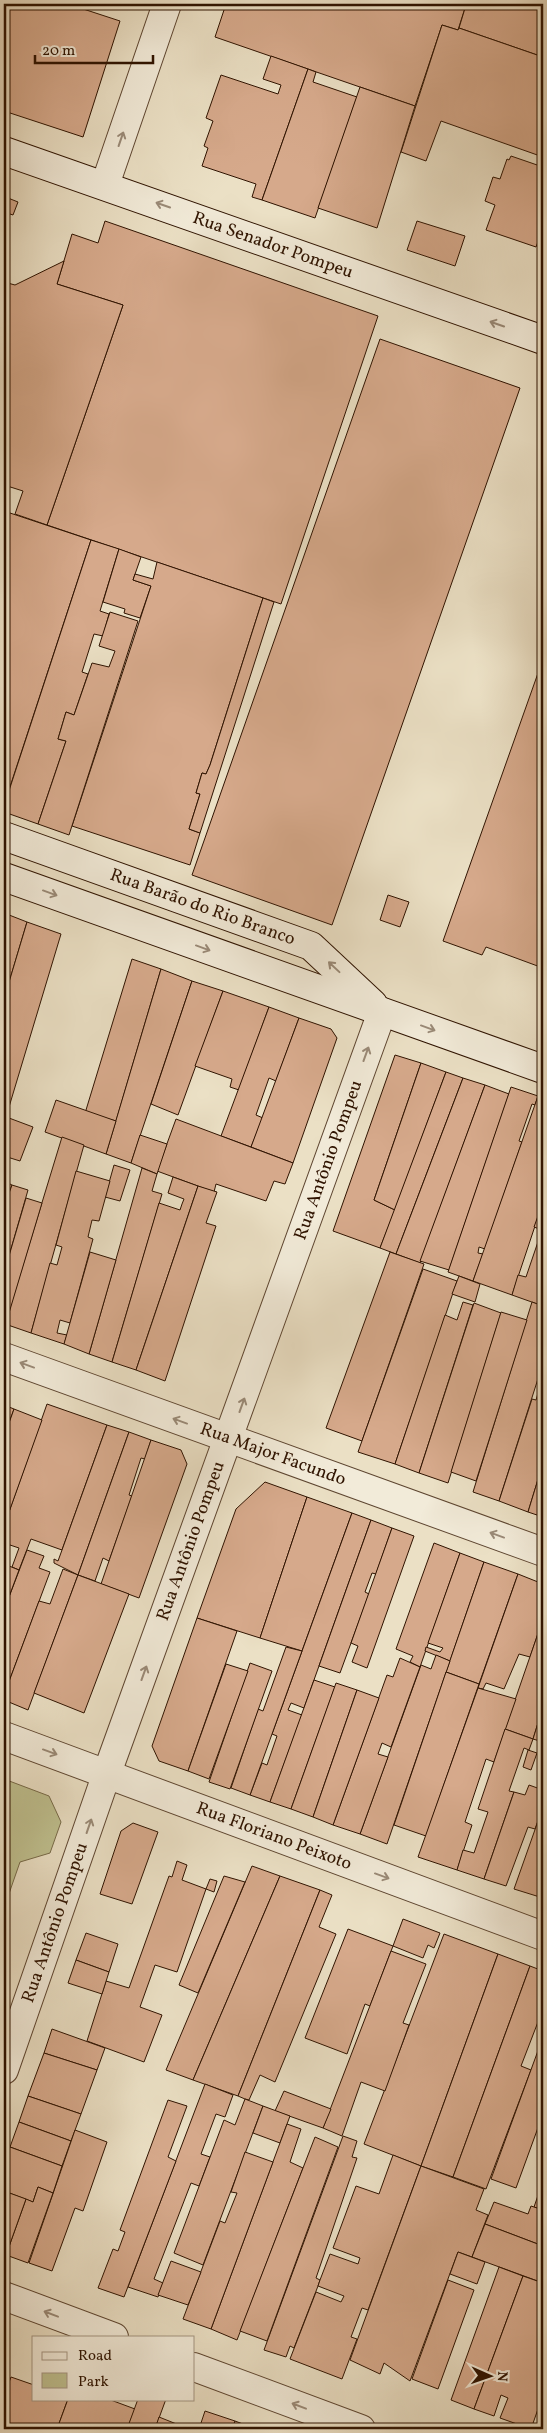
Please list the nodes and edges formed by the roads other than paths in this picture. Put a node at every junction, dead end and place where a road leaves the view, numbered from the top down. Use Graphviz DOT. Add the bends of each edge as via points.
graph roads {
  1 [pos="167,4"];
  2 [pos="4,151"];
  3 [pos="105,185"];
  4 [pos="543,340"];
  5 [pos="4,836"];
  6 [pos="4,876"];
  7 [pos="382,1012"];
  8 [pos="543,1069"];
  9 [pos="4,1357"];
  10 [pos="229,1439"];
  11 [pos="543,1552"];
  12 [pos="4,1736"];
  13 [pos="107,1774"];
  14 [pos="543,1936"];
  15 [pos="4,2070"];
  16 [pos="4,2296"];
  17 [pos="111,2336"];
  18 [pos="195,2367"];
  19 [pos="361,2429"];
  3 -- 1 [label="street, one-way"];
  2 -- 3 [label="street, Rua Senador Pompeu"];
  4 -- 3 [label="street, Rua Senador Pompeu, one-way"];
  7 -- 5 [label="street, Rua Barão do Rio Branco, one-way" via="311,946"];
  6 -- 7 [label="street, Rua Barão do Rio Branco, one-way"];
  7 -- 8 [label="street, Rua Barão do Rio Branco, one-way"];
  10 -- 7 [label="street, Rua Antônio Pompeu, one-way"];
  10 -- 9 [label="street, Rua Major Facundo, one-way"];
  11 -- 10 [label="street, Rua Major Facundo, one-way"];
  13 -- 10 [label="street, Rua Antônio Pompeu, one-way"];
  12 -- 13 [label="street, Rua Floriano Peixoto, one-way"];
  13 -- 14 [label="street, Rua Floriano Peixoto, one-way"];
  15 -- 13 [label="street, Rua Antônio Pompeu, one-way"];
  17 -- 16 [label="street, one-way"];
  19 -- 18 [label="street, one-way"];
}
